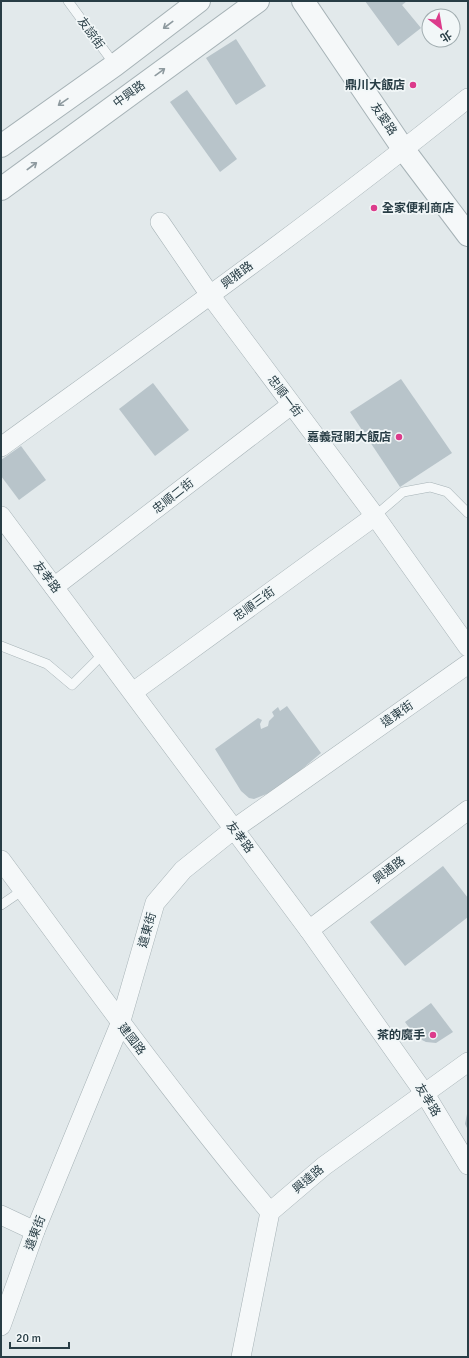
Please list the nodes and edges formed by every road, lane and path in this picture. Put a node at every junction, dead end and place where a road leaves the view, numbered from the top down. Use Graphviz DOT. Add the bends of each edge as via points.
graph roads {
  1 [pos="68,1"];
  2 [pos="199,1"];
  3 [pos="258,1"];
  4 [pos="304,1"];
  5 [pos="115,65"];
  6 [pos="468,98"];
  7 [pos="1,146"];
  8 [pos="404,150"];
  9 [pos="1,189"];
  10 [pos="160,222"];
  11 [pos="468,235"];
  12 [pos="210,296"];
  13 [pos="291,405"];
  14 [pos="1,447"];
  15 [pos="468,513"];
  16 [pos="1,516"];
  17 [pos="375,516"];
  18 [pos="54,587"];
  19 [pos="1,646"];
  20 [pos="468,647"];
  21 [pos="104,653"];
  22 [pos="468,664"];
  23 [pos="133,692"];
  24 [pos="468,810"];
  25 [pos="234,830"];
  26 [pos="1,860"];
  27 [pos="23,890"];
  28 [pos="1,905"];
  29 [pos="309,930"];
  30 [pos="120,1024"];
  31 [pos="468,1062"];
  32 [pos="425,1094"];
  33 [pos="468,1165"];
  34 [pos="270,1212"];
  35 [pos="1,1215"];
  36 [pos="35,1231"];
  37 [pos="1,1326"];
  38 [pos="241,1357"];
  1 -- 5 [label="lane, 友諒街"];
  2 -- 5 [label="street, one-way"];
  9 -- 3 [label="street, 中興路, one-way"];
  4 -- 8 [label="street, 友愛路"];
  5 -- 7 [label="street, one-way"];
  6 -- 8 [label="street, 興雅路"];
  8 -- 11 [label="street, 友愛路"];
  8 -- 12 [label="street, 興雅路"];
  10 -- 12 [label="street, 忠順一街"];
  12 -- 13 [label="street, 忠順一街"];
  12 -- 14 [label="street, 興雅路"];
  13 -- 17 [label="street, 忠順一街"];
  13 -- 18 [label="street, 忠順二街"];
  15 -- 17 [label="lane" via="447,492 430,488 403,492"];
  16 -- 18 [label="street, 友孝路"];
  17 -- 20 [label="street, 忠順一街"];
  17 -- 23 [label="street, 忠順三街"];
  18 -- 21 [label="street, 友孝路"];
  19 -- 21 [label="lane" via="47,664 72,685"];
  21 -- 23 [label="street, 友孝路"];
  22 -- 25 [label="street, 遠東街"];
  23 -- 25 [label="street, 友孝路"];
  24 -- 29 [label="street, 興通路"];
  25 -- 29 [label="street, 友孝路"];
  25 -- 30 [label="street, 遠東街" via="183,870 155,903"];
  26 -- 27 [label="street, 建國路"];
  27 -- 28 [label="lane"];
  27 -- 30 [label="street, 建國路"];
  29 -- 32 [label="street, 友孝路"];
  30 -- 34 [label="street, 建國路"];
  30 -- 36 [label="street, 遠東街"];
  31 -- 32 [label="street, 興達路"];
  32 -- 33 [label="street, 友孝路"];
  32 -- 34 [label="street, 興達路" via="324,1166"];
  34 -- 38 [label="street"];
  35 -- 36 [label="street"];
  36 -- 37 [label="street, 遠東街"];
}
